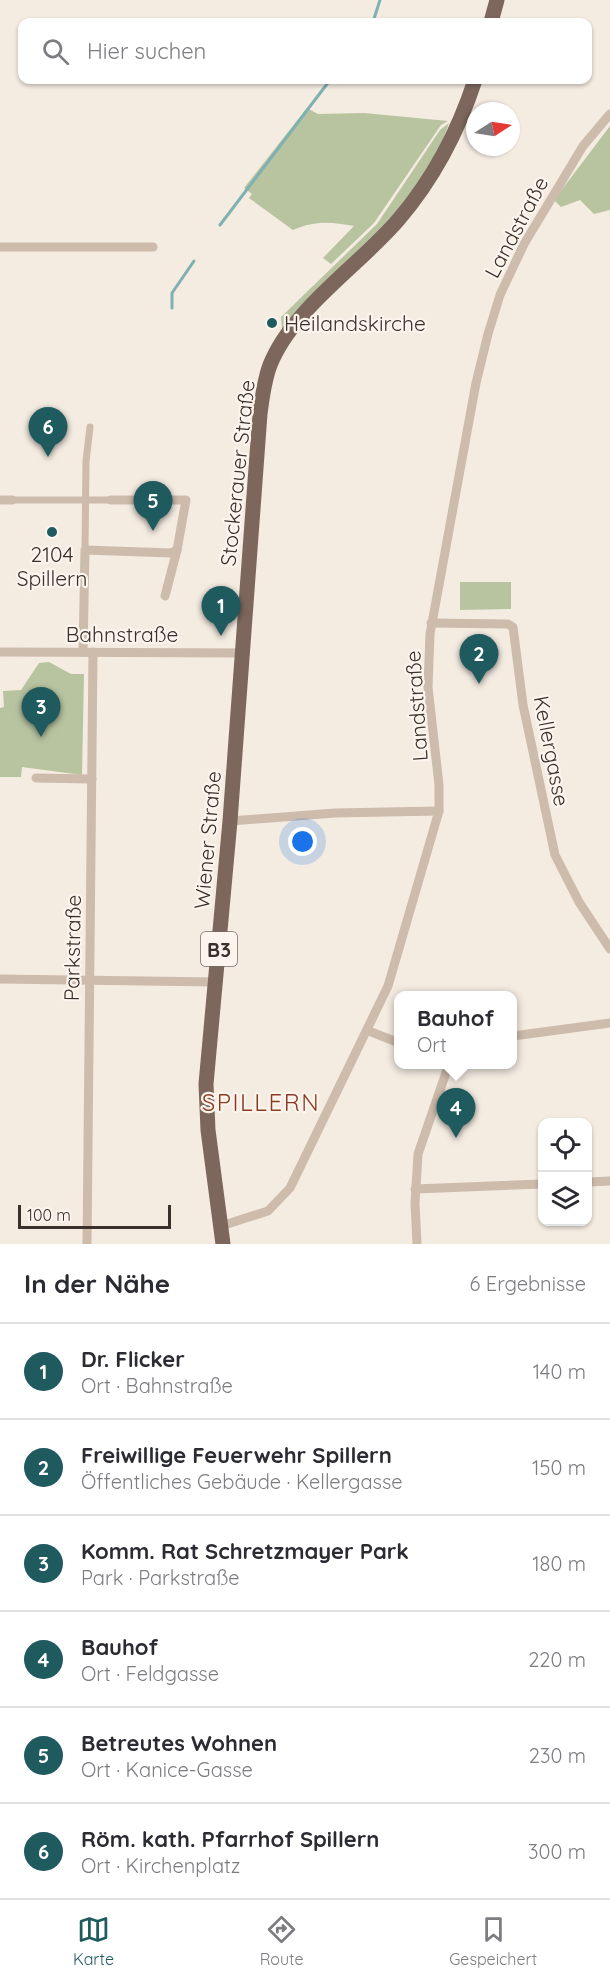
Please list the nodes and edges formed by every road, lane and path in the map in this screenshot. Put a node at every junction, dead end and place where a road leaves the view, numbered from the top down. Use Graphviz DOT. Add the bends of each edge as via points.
graph roads {
  1 [pos="497,0"];
  2 [pos="492,18"];
  3 [pos="472,84"];
  4 [pos="610,114"];
  5 [pos="0,247"];
  6 [pos="153,248"];
  7 [pos="90,427"];
  8 [pos="0,500"];
  9 [pos="12,500"];
  10 [pos="85,500"];
  11 [pos="111,500"];
  12 [pos="85,550"];
  13 [pos="177,550"];
  14 [pos="165,596"];
  15 [pos="431,623"];
  16 [pos="0,652"];
  17 [pos="88,652"];
  18 [pos="243,653"];
  19 [pos="36,778"];
  20 [pos="92,779"];
  21 [pos="439,811"];
  22 [pos="230,821"];
  23 [pos="610,949"];
  24 [pos="0,979"];
  25 [pos="90,981"];
  26 [pos="217,982"];
  27 [pos="610,1023"];
  28 [pos="369,1031"];
  29 [pos="517,1035"];
  30 [pos="394,1041"];
  31 [pos="448,1069"];
  32 [pos="610,1181"];
  33 [pos="592,1182"];
  34 [pos="538,1184"];
  35 [pos="415,1189"];
  36 [pos="221,1226"];
  37 [pos="87,1244"];
  38 [pos="223,1244"];
  39 [pos="417,1244"];
  1 -- 2 [label="main road"];
  3 -- 18 [label="main road, Stockerauer Straße / B3" via="447,145 411,204 301,320 281,344 270,366 260,414"];
  4 -- 15 [label="street, Landstraße" via="587,140 540,214 500,296 476,383"];
  5 -- 6 [label="street"];
  7 -- 10 [label="street"];
  8 -- 9 [label="street"];
  9 -- 10 [label="street"];
  10 -- 11 [label="street"];
  10 -- 12 [label="street"];
  11 -- 13 [label="street" via="186,500"];
  12 -- 13 [label="street" via="165,554"];
  12 -- 17 [label="street, Parkstraße"];
  13 -- 14 [label="street"];
  15 -- 21 [label="street, Landstraße" via="428,687 440,785"];
  15 -- 23 [label="street, Kellergasse" via="513,627 523,705 555,855"];
  16 -- 17 [label="street, Bahnstraße"];
  17 -- 18 [label="street, Bahnstraße"];
  17 -- 20 [label="street, Parkstraße"];
  18 -- 22 [label="main road, Wiener Straße / B3"];
  19 -- 20 [label="street"];
  20 -- 25 [label="street, Parkstraße"];
  21 -- 22 [label="street"];
  21 -- 28 [label="street, Landstraße" via="401,947"];
  22 -- 26 [label="main road, Wiener Straße / B3"];
  24 -- 25 [label="street"];
  25 -- 26 [label="street"];
  25 -- 37 [label="street, Parkstraße"];
  26 -- 36 [label="main road, Wiener Straße / B3" via="206,1105"];
  27 -- 29 [label="street"];
  28 -- 30 [label="street"];
  28 -- 36 [label="street, Landstraße" via="290,1188 268,1212"];
  31 -- 35 [label="street" via="420,1145"];
  32 -- 33 [label="street"];
  34 -- 35 [label="street"];
  35 -- 39 [label="street"];
  36 -- 38 [label="main road, Wiener Straße / B3"];
}
